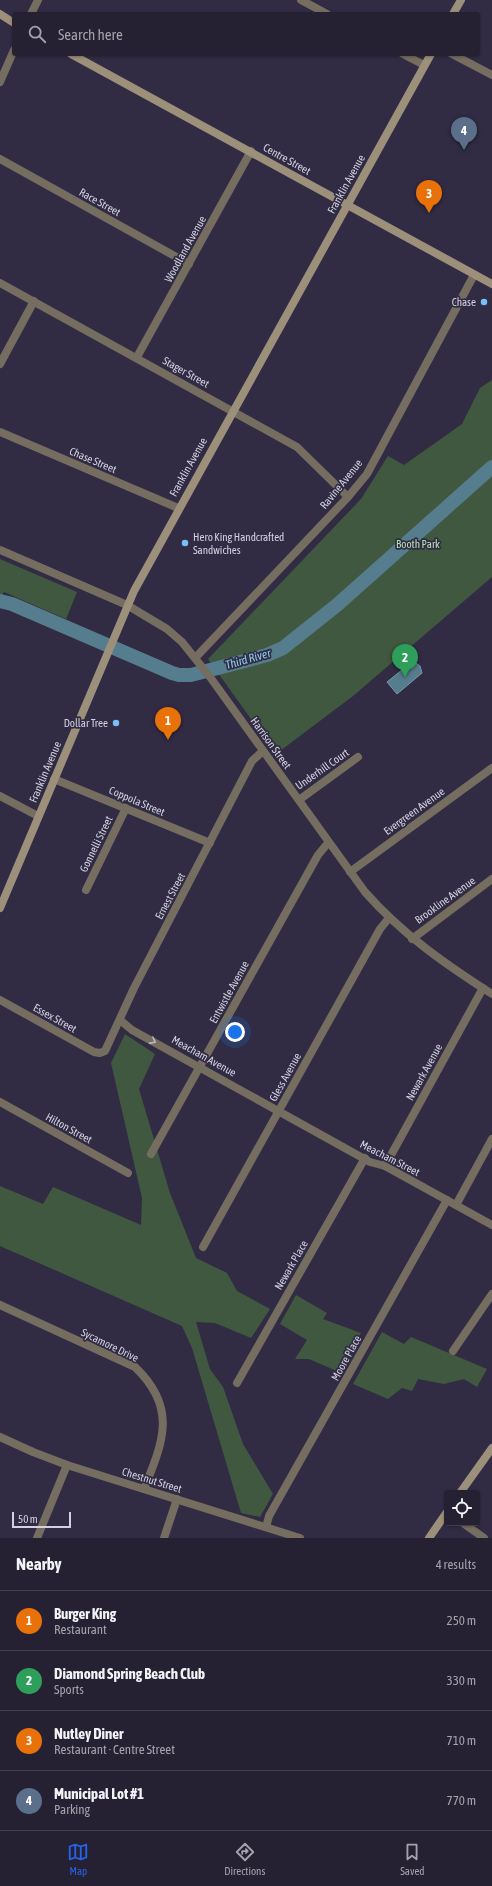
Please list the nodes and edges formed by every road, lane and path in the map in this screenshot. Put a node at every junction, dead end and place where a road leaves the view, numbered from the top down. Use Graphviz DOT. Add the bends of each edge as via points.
graph roads {
  1 [pos="38,0"];
  2 [pos="301,0"];
  3 [pos="461,0"];
  4 [pos="32,12"];
  5 [pos="323,12"];
  6 [pos="454,12"];
  7 [pos="0,14"];
  8 [pos="12,22"];
  9 [pos="12,55"];
  10 [pos="75,56"];
  11 [pos="407,56"];
  12 [pos="430,56"];
  13 [pos="456,56"];
  14 [pos="424,65"];
  15 [pos="492,75"];
  16 [pos="0,82"];
  17 [pos="251,151"];
  18 [pos="0,159"];
  19 [pos="348,205"];
  20 [pos="189,264"];
  21 [pos="474,275"];
  22 [pos="0,283"];
  23 [pos="492,284"];
  24 [pos="34,301"];
  25 [pos="137,357"];
  26 [pos="0,364"];
  27 [pos="232,410"];
  28 [pos="0,432"];
  29 [pos="348,497"];
  30 [pos="178,508"];
  31 [pos="0,550"];
  32 [pos="127,605"];
  33 [pos="197,659"];
  34 [pos="263,751"];
  35 [pos="358,757"];
  36 [pos="492,768"];
  37 [pos="54,779"];
  38 [pos="0,796"];
  39 [pos="299,800"];
  40 [pos="126,808"];
  41 [pos="38,816"];
  42 [pos="210,843"];
  43 [pos="328,843"];
  44 [pos="350,872"];
  45 [pos="492,879"];
  46 [pos="86,890"];
  47 [pos="0,908"];
  48 [pos="389,918"];
  49 [pos="412,939"];
  50 [pos="483,988"];
  51 [pos="492,994"];
  52 [pos="0,1000"];
  53 [pos="120,1020"];
  54 [pos="100,1053"];
  55 [pos="201,1066"];
  56 [pos="0,1102"];
  57 [pos="279,1111"];
  58 [pos="492,1139"];
  59 [pos="151,1154"];
  60 [pos="364,1158"];
  61 [pos="385,1166"];
  62 [pos="128,1173"];
  63 [pos="447,1200"];
  64 [pos="456,1205"];
  65 [pos="492,1225"];
  66 [pos="203,1247"];
  67 [pos="492,1294"];
  68 [pos="0,1305"];
  69 [pos="453,1351"];
  70 [pos="238,1383"];
  71 [pos="0,1437"];
  72 [pos="492,1448"];
  73 [pos="67,1465"];
  74 [pos="144,1489"];
  75 [pos="462,1490"];
  76 [pos="177,1500"];
  77 [pos="444,1516"];
  78 [pos="467,1526"];
  79 [pos="266,1527"];
  80 [pos="37,1538"];
  81 [pos="164,1538"];
  82 [pos="300,1538"];
  83 [pos="429,1538"];
  84 [pos="484,1538"];
  1 -- 4 [label="street"];
  2 -- 5 [label="street"];
  3 -- 6 [label="main road"];
  7 -- 8 [label="main road"];
  9 -- 16 [label="street"];
  10 -- 17 [label="main road, Centre Street"];
  11 -- 14 [label="street"];
  12 -- 14 [label="main road, Franklin Avenue"];
  13 -- 15 [label="street"];
  14 -- 19 [label="main road, Franklin Avenue"];
  17 -- 19 [label="main road, Centre Street"];
  17 -- 20 [label="street, Woodland Avenue"];
  18 -- 20 [label="street, Race Street"];
  19 -- 21 [label="main road, Centre Street"];
  19 -- 27 [label="main road, Franklin Avenue"];
  20 -- 25 [label="street, Woodland Avenue"];
  21 -- 23 [label="main road, Centre Street"];
  21 -- 29 [label="street, Ravine Avenue" via="367,474"];
  22 -- 24 [label="street, Stager Street"];
  24 -- 25 [label="street, Stager Street"];
  24 -- 26 [label="street"];
  25 -- 27 [label="street, Stager Street"];
  27 -- 29 [label="street, Stager Street" via="297,447"];
  27 -- 30 [label="main road, Franklin Avenue"];
  28 -- 30 [label="street, Chase Street"];
  29 -- 33 [label="street, Ravine Avenue"];
  30 -- 32 [label="main road, Franklin Avenue"];
  31 -- 32 [label="street, Harrison Street"];
  32 -- 33 [label="street, Harrison Street" via="167,629"];
  32 -- 37 [label="main road, Franklin Avenue"];
  33 -- 34 [label="street, Harrison Street"];
  34 -- 39 [label="street, Harrison Street"];
  34 -- 42 [label="street, Ernest Street" via="252,761"];
  35 -- 39 [label="street, Underhill Court"];
  36 -- 44 [label="street, Evergreen Avenue"];
  37 -- 40 [label="street, Coppola Street"];
  37 -- 41 [label="main road, Franklin Avenue"];
  38 -- 41 [label="street"];
  39 -- 43 [label="street, Harrison Street"];
  40 -- 42 [label="street, Coppola Street"];
  40 -- 46 [label="street, Gonnelli Street"];
  41 -- 47 [label="main road, Franklin Avenue"];
  42 -- 53 [label="street, Ernest Street" via="134,988"];
  43 -- 44 [label="street, Harrison Street"];
  43 -- 55 [label="street, Entwistle Avenue" via="318,855"];
  44 -- 48 [label="street, Harrison Street"];
  45 -- 49 [label="street, Brookline Avenue"];
  48 -- 49 [label="street, Harrison Street"];
  48 -- 57 [label="street, Gless Avenue" via="380,928"];
  49 -- 50 [label="street, Harrison Street"];
  50 -- 51 [label="street, Harrison Street"];
  50 -- 61 [label="street, Newark Avenue"];
  52 -- 54 [label="street, Essex Street"];
  53 -- 54 [label="street, Ernest Street" via="106,1051"];
  53 -- 55 [label="street, Meacham Avenue, one-way" via="132,1030"];
  55 -- 57 [label="street, Meacham Avenue"];
  55 -- 59 [label="street, Entwistle Avenue"];
  56 -- 62 [label="street, Hilton Street"];
  57 -- 60 [label="street, Meacham Street"];
  57 -- 66 [label="street, Gless Avenue"];
  58 -- 64 [label="street"];
  60 -- 61 [label="street, Meacham Street"];
  60 -- 70 [label="street, Newark Place"];
  61 -- 63 [label="street, Meacham Street"];
  63 -- 64 [label="street, Meacham Street"];
  63 -- 79 [label="street, Moore Place" via="269,1516"];
  64 -- 65 [label="street, Meacham Street"];
  67 -- 69 [label="street"];
  68 -- 74 [label="street, Sycamore Drive" via="135,1368 146,1379 158,1401 163,1429 160,1449"];
  71 -- 73 [label="street, Chestnut Street"];
  72 -- 75 [label="main road"];
  73 -- 74 [label="street, Chestnut Street"];
  73 -- 80 [label="street"];
  74 -- 76 [label="street, Chestnut Street"];
  76 -- 79 [label="street, Chestnut Street"];
  76 -- 81 [label="street"];
  77 -- 83 [label="main road"];
  78 -- 84 [label="street"];
  79 -- 82 [label="street, Chestnut Street"];
}
